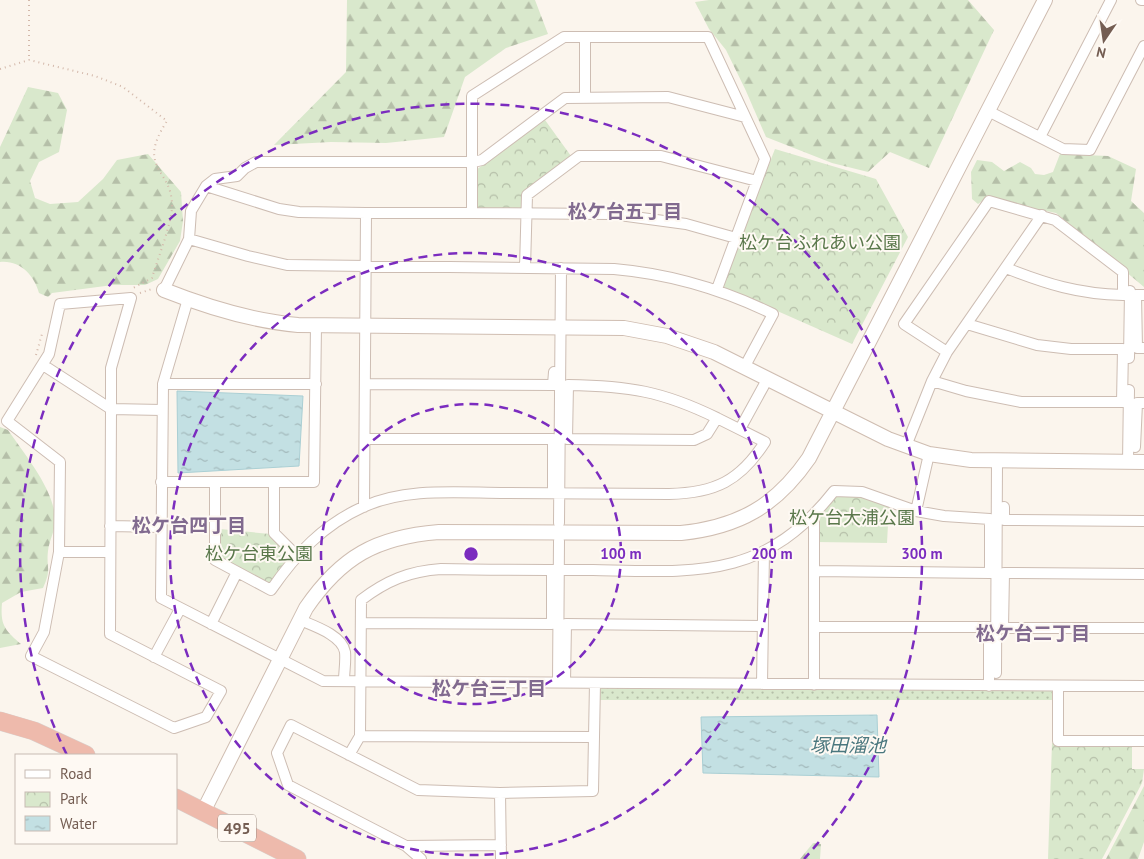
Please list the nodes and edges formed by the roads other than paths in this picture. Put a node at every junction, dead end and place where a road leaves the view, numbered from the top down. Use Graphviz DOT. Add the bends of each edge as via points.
graph roads {
  1 [pos="1045,0"];
  2 [pos="1111,0"];
  3 [pos="585,37"];
  4 [pos="1144,46"];
  5 [pos="585,97"];
  6 [pos="988,111"];
  7 [pos="745,117"];
  8 [pos="1040,137"];
  9 [pos="473,162"];
  10 [pos="757,181"];
  11 [pos="206,186"];
  12 [pos="366,213"];
  13 [pos="472,213"];
  14 [pos="525,214"];
  15 [pos="1042,215"];
  16 [pos="189,238"];
  17 [pos="736,238"];
  18 [pos="366,267"];
  19 [pos="525,268"];
  20 [pos="561,268"];
  21 [pos="1006,268"];
  22 [pos="164,290"];
  23 [pos="717,290"];
  24 [pos="1130,291"];
  25 [pos="1144,295"];
  26 [pos="188,299"];
  27 [pos="967,324"];
  28 [pos="316,325"];
  29 [pos="365,325"];
  30 [pos="557,326"];
  31 [pos="1144,348"];
  32 [pos="947,352"];
  33 [pos="39,361"];
  34 [pos="745,366"];
  35 [pos="768,378"];
  36 [pos="932,381"];
  37 [pos="163,384"];
  38 [pos="316,384"];
  39 [pos="365,384"];
  40 [pos="1144,403"];
  41 [pos="111,409"];
  42 [pos="162,410"];
  43 [pos="833,412"];
  44 [pos="717,418"];
  45 [pos="740,429"];
  46 [pos="365,439"];
  47 [pos="906,446"];
  48 [pos="929,454"];
  49 [pos="1000,461"];
  50 [pos="1136,462"];
  51 [pos="162,482"];
  52 [pos="215,483"];
  53 [pos="274,484"];
  54 [pos="556,493"];
  55 [pos="364,507"];
  56 [pos="916,511"];
  57 [pos="814,516"];
  58 [pos="1144,521"];
  59 [pos="559,523"];
  60 [pos="110,526"];
  61 [pos="160,526"];
  62 [pos="559,541"];
  63 [pos="764,551"];
  64 [pos="59,552"];
  65 [pos="110,552"];
  66 [pos="296,555"];
  67 [pos="556,570"];
  68 [pos="816,571"];
  69 [pos="237,572"];
  70 [pos="1144,574"];
  71 [pos="180,609"];
  72 [pos="300,620"];
  73 [pos="360,623"];
  74 [pos="211,624"];
  75 [pos="762,626"];
  76 [pos="815,627"];
  77 [pos="1144,628"];
  78 [pos="154,657"];
  79 [pos="280,660"];
  80 [pos="344,681"];
  81 [pos="360,681"];
  82 [pos="562,682"];
  83 [pos="595,683"];
  84 [pos="762,684"];
  85 [pos="814,685"];
  86 [pos="993,686"];
  87 [pos="1058,686"];
  88 [pos="1144,686"];
  89 [pos="0,721"];
  90 [pos="360,736"];
  91 [pos="594,737"];
  92 [pos="1144,741"];
  93 [pos="84,754"];
  94 [pos="349,755"];
  95 [pos="500,793"];
  96 [pos="178,799"];
  97 [pos="204,810"];
  98 [pos="501,845"];
  99 [pos="406,846"];
  100 [pos="297,859"];
  101 [pos="421,859"];
  102 [pos="501,859"];
  1 -- 6 [label="street"];
  2 -- 8 [label="street"];
  3 -- 5 [label="street"];
  3 -- 7 [label="street" via="708,38"];
  3 -- 9 [label="street" via="564,37 472,96"];
  4 -- 8 [label="street" via="1090,150 1062,149"];
  5 -- 7 [label="street" via="668,97"];
  5 -- 9 [label="street" via="565,98 482,160"];
  6 -- 8 [label="street"];
  6 -- 43 [label="street"];
  7 -- 10 [label="street" via="765,159"];
  9 -- 11 [label="street" via="256,162 237,176 215,179"];
  9 -- 13 [label="street"];
  10 -- 14 [label="street" via="661,156 579,156 527,195"];
  10 -- 17 [label="street"];
  11 -- 12 [label="street" via="279,209"];
  11 -- 16 [label="street" via="191,211"];
  12 -- 13 [label="street"];
  12 -- 18 [label="street"];
  13 -- 14 [label="street"];
  14 -- 17 [label="street" via="612,214 654,218"];
  14 -- 19 [label="street"];
  15 -- 21 [label="street"];
  15 -- 21 [label="street" via="1055,220 1123,272 1123,295 1071,290"];
  15 -- 32 [label="street" via="989,201 904,324"];
  16 -- 18 [label="street" via="287,265"];
  16 -- 22 [label="street"];
  17 -- 23 [label="street"];
  18 -- 19 [label="street"];
  18 -- 29 [label="street"];
  19 -- 20 [label="street"];
  20 -- 23 [label="street" via="646,272 684,279"];
  20 -- 30 [label="street"];
  21 -- 27 [label="street"];
  22 -- 26 [label="street"];
  23 -- 34 [label="street" via="773,314"];
  24 -- 50 [label="street"];
  25 -- 31 [label="street" via="1136,296 1137,348"];
  26 -- 28 [label="street" via="263,321"];
  26 -- 37 [label="street"];
  27 -- 32 [label="street"];
  27 -- 36 [label="street" via="1037,345 1123,349 1122,402 1021,402"];
  28 -- 29 [label="street"];
  28 -- 38 [label="street"];
  29 -- 30 [label="street"];
  29 -- 39 [label="street"];
  30 -- 34 [label="street" via="646,331 687,342"];
  30 -- 39 [label="street" via="554,385"];
  30 -- 54 [label="street"];
  32 -- 36 [label="street"];
  33 -- 41 [label="street"];
  33 -- 41 [label="street" via="49,354 60,304 131,293 111,368"];
  33 -- 64 [label="street" via="7,421 60,462"];
  34 -- 35 [label="street"];
  35 -- 43 [label="street"];
  35 -- 45 [label="street"];
  36 -- 47 [label="street"];
  37 -- 38 [label="street"];
  37 -- 42 [label="street"];
  38 -- 53 [label="street" via="314,482"];
  39 -- 46 [label="street"];
  40 -- 50 [label="street" via="1137,403"];
  41 -- 42 [label="street"];
  41 -- 60 [label="street"];
  42 -- 51 [label="street"];
  43 -- 47 [label="street"];
  43 -- 72 [label="street" via="797,476 770,502 736,522 704,531 681,533 412,534 375,545 340,566 316,594"];
  44 -- 44 [label="street" via="707,434 694,440 567,440 568,385 639,389 680,400"];
  44 -- 45 [label="street"];
  45 -- 54 [label="street" via="765,442 742,472 712,489 692,494"];
  46 -- 54 [label="street" via="553,439"];
  46 -- 55 [label="street"];
  47 -- 48 [label="street"];
  48 -- 49 [label="street"];
  48 -- 56 [label="street"];
  49 -- 50 [label="street"];
  49 -- 58 [label="street" via="1004,520"];
  49 -- 86 [label="street"];
  51 -- 52 [label="street"];
  51 -- 61 [label="street"];
  52 -- 53 [label="street"];
  52 -- 69 [label="street" via="215,560"];
  53 -- 66 [label="street" via="274,532"];
  54 -- 55 [label="street" via="416,493"];
  54 -- 59 [label="street"];
  55 -- 66 [label="street" via="334,524"];
  56 -- 57 [label="street" via="862,492 834,491"];
  56 -- 68 [label="street" via="990,519 990,573"];
  57 -- 63 [label="street"];
  57 -- 68 [label="street"];
  60 -- 61 [label="street"];
  60 -- 65 [label="street"];
  61 -- 71 [label="street" via="161,598"];
  62 -- 67 [label="street"];
  63 -- 67 [label="street" via="743,560 699,570"];
  63 -- 75 [label="street"];
  64 -- 65 [label="street"];
  64 -- 78 [label="street" via="44,632 31,656 174,728 206,718 220,691"];
  65 -- 78 [label="street" via="110,634"];
  66 -- 69 [label="street" via="271,590"];
  67 -- 73 [label="street" via="421,570 380,586 360,600"];
  67 -- 73 [label="street" via="552,624"];
  67 -- 82 [label="street"];
  68 -- 76 [label="street"];
  69 -- 74 [label="street"];
  70 -- 77 [label="street" via="1004,573 1003,628"];
  71 -- 74 [label="street"];
  71 -- 78 [label="street"];
  72 -- 79 [label="street"];
  72 -- 80 [label="street" via="342,644 345,652"];
  73 -- 81 [label="street"];
  74 -- 79 [label="street"];
  75 -- 82 [label="street" via="566,624"];
  75 -- 84 [label="street"];
  76 -- 85 [label="street"];
  76 -- 86 [label="street" via="989,627"];
  79 -- 80 [label="street" via="323,681"];
  79 -- 97 [label="street"];
  80 -- 81 [label="street"];
  81 -- 82 [label="street"];
  81 -- 90 [label="street"];
  82 -- 83 [label="street"];
  83 -- 84 [label="street"];
  83 -- 91 [label="street"];
  84 -- 85 [label="street"];
  85 -- 86 [label="street"];
  86 -- 87 [label="street"];
  87 -- 88 [label="street"];
  87 -- 92 [label="street" via="1058,740"];
  89 -- 93 [label="highway"];
  90 -- 91 [label="street"];
  90 -- 94 [label="street"];
  91 -- 95 [label="street" via="593,791"];
  94 -- 95 [label="street" via="418,790"];
  94 -- 99 [label="street" via="291,726 277,753 288,785"];
  95 -- 98 [label="street"];
  96 -- 97 [label="highway, 495"];
  97 -- 100 [label="highway, 495"];
  98 -- 99 [label="street"];
  98 -- 102 [label="street"];
  99 -- 101 [label="street"];
}
